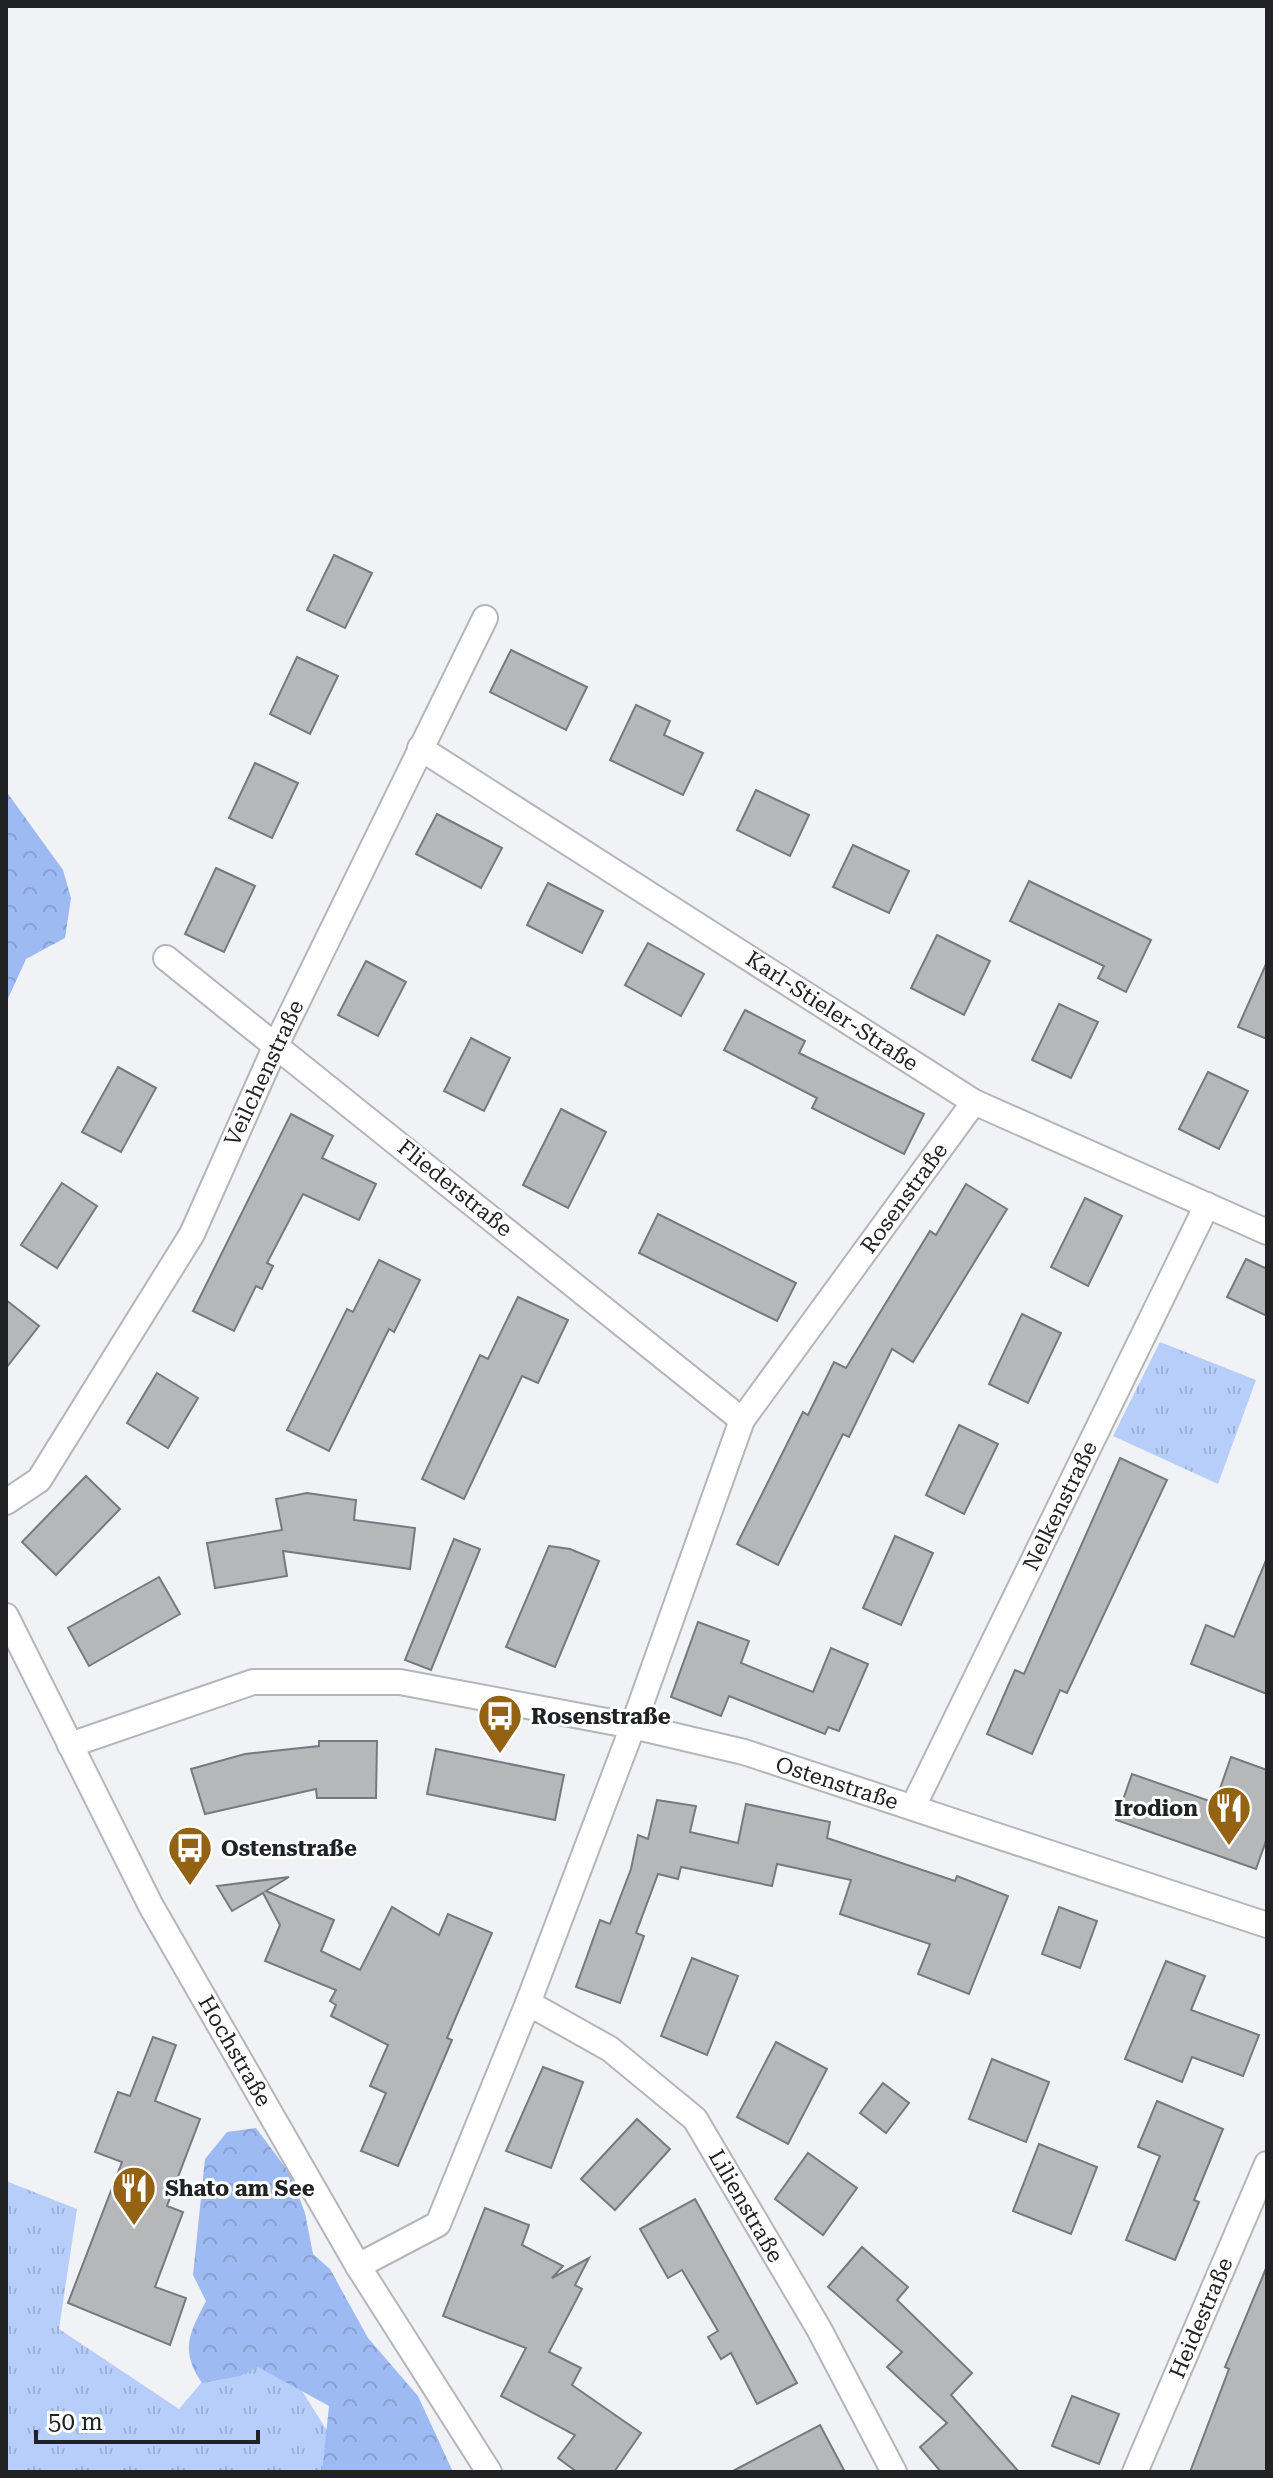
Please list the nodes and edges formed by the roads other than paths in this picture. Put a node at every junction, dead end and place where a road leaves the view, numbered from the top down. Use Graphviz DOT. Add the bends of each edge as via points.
graph roads {
  1 [pos="485,618"];
  2 [pos="420,748"];
  3 [pos="166,958"];
  4 [pos="276,1045"];
  5 [pos="974,1102"];
  6 [pos="1207,1205"];
  7 [pos="1267,1232"];
  8 [pos="742,1420"];
  9 [pos="6,1502"];
  10 [pos="6,1616"];
  11 [pos="633,1726"];
  12 [pos="70,1745"];
  13 [pos="913,1807"];
  14 [pos="1267,1925"];
  15 [pos="528,2003"];
  16 [pos="1267,2164"];
  17 [pos="358,2266"];
  18 [pos="489,2472"];
  19 [pos="894,2472"];
  20 [pos="1135,2472"];
  1 -- 2 [label="street, Veilchenstraße"];
  2 -- 4 [label="street, Veilchenstraße"];
  2 -- 5 [label="street, Karl-Stieler-Straße"];
  3 -- 4 [label="street, Fliederstraße"];
  4 -- 8 [label="street, Fliederstraße"];
  4 -- 9 [label="street, Veilchenstraße" via="192,1234 39,1480"];
  5 -- 6 [label="street, Karl-Stieler-Straße"];
  5 -- 8 [label="street, Rosenstraße"];
  6 -- 7 [label="street, Karl-Stieler-Straße"];
  6 -- 13 [label="street, Nelkenstraße"];
  8 -- 11 [label="street, Rosenstraße"];
  10 -- 12 [label="street, Hochstraße"];
  11 -- 12 [label="street, Ostenstraße" via="400,1682 253,1682"];
  11 -- 13 [label="street, Ostenstraße" via="744,1752"];
  11 -- 15 [label="street, Rosenstraße"];
  12 -- 17 [label="street, Hochstraße" via="151,1906"];
  13 -- 14 [label="street, Ostenstraße"];
  15 -- 17 [label="street, Rosenstraße" via="438,2224"];
  15 -- 19 [label="street, Lilienstraße" via="610,2049 695,2119 819,2329"];
  16 -- 20 [label="street, Heidestraße"];
  17 -- 18 [label="street, Hochstraße"];
}
